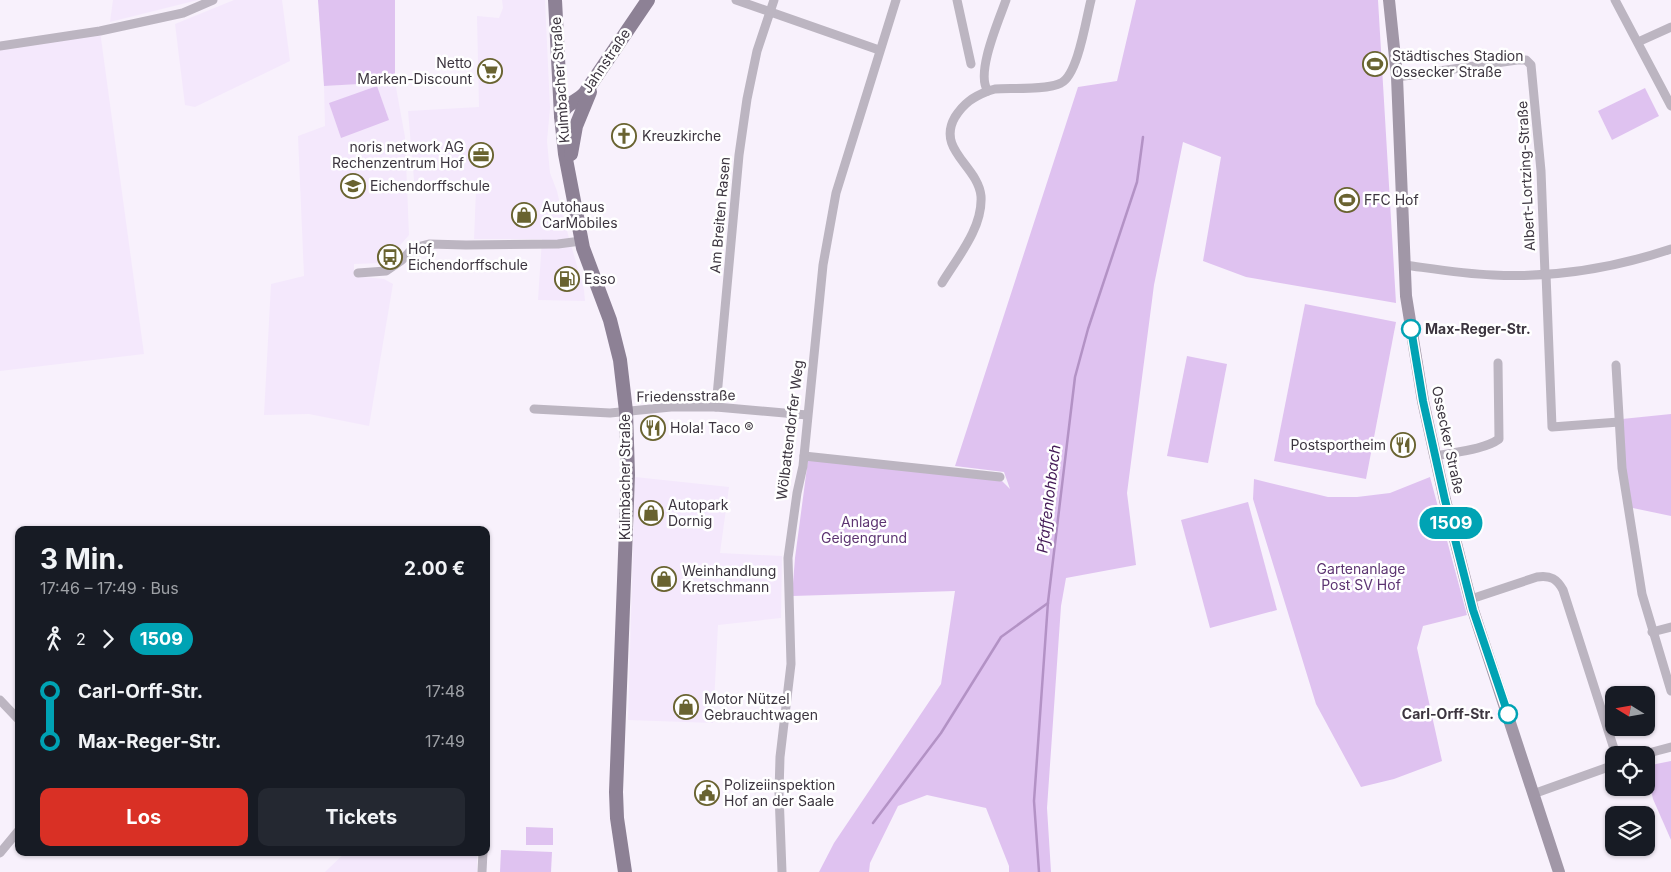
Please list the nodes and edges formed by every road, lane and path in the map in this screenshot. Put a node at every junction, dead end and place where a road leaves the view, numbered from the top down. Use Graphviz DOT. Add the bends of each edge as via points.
graph roads {
  1 [pos="213,0"];
  2 [pos="555,0"];
  3 [pos="648,0"];
  4 [pos="736,0"];
  5 [pos="774,0"];
  6 [pos="896,0"];
  7 [pos="958,0"];
  8 [pos="1006,0"];
  9 [pos="1091,0"];
  10 [pos="1389,0"];
  11 [pos="1615,0"];
  12 [pos="770,12"];
  13 [pos="1671,26"];
  14 [pos="1638,42"];
  15 [pos="0,46"];
  16 [pos="879,50"];
  17 [pos="608,58"];
  18 [pos="972,64"];
  19 [pos="1397,77"];
  20 [pos="1073,82"];
  21 [pos="1062,83"];
  22 [pos="988,91"];
  23 [pos="1671,106"];
  24 [pos="561,116"];
  25 [pos="569,173"];
  26 [pos="581,240"];
  27 [pos="1671,249"];
  28 [pos="1405,265"];
  29 [pos="358,273"];
  30 [pos="1546,274"];
  31 [pos="942,283"];
  32 [pos="1498,363"];
  33 [pos="1616,365"];
  34 [pos="716,407"];
  35 [pos="534,409"];
  36 [pos="626,411"];
  37 [pos="807,415"];
  38 [pos="1619,422"];
  39 [pos="804,456"];
  40 [pos="1435,456"];
  41 [pos="1000,476"];
  42 [pos="1471,599"];
  43 [pos="1671,626"];
  44 [pos="1652,632"];
  45 [pos="1671,691"];
  46 [pos="0,700"];
  47 [pos="15,716"];
  48 [pos="1613,746"];
  49 [pos="1671,747"];
  50 [pos="1655,751"];
  51 [pos="1605,769"];
  52 [pos="1533,794"];
  53 [pos="15,835"];
  54 [pos="0,853"];
  55 [pos="483,856"];
  56 [pos="482,872"];
  57 [pos="625,872"];
  58 [pos="782,872"];
  59 [pos="1558,872"];
  1 -- 15 [label="street" via="183,12 100,31"];
  2 -- 24 [label="main road, Kulmbacher Straße"];
  3 -- 17 [label="main road, Jahnstraße"];
  4 -- 12 [label="street"];
  5 -- 12 [label="street, Am Breiten Rasen"];
  6 -- 16 [label="street, Wölbattendorfer Weg"];
  7 -- 18 [label="street"];
  8 -- 22 [label="street" via="984,68"];
  9 -- 21 [label="street" via="1076,64 1070,77"];
  10 -- 19 [label="street, Ossecker Straße"];
  11 -- 14 [label="street"];
  12 -- 16 [label="street"];
  12 -- 34 [label="street, Am Breiten Rasen" via="753,68 743,125"];
  13 -- 14 [label="street"];
  14 -- 23 [label="street"];
  16 -- 37 [label="street, Wölbattendorfer Weg" via="836,193 823,265"];
  17 -- 24 [label="main road, Jahnstraße" via="585,93 567,105"];
  17 -- 25 [label="main road" via="579,116"];
  19 -- 28 [label="street, Ossecker Straße"];
  19 -- 30 [label="street, Albert-Lortzing-Straße" via="1517,60 1526,60 1532,65"];
  20 -- 21 [label="street"];
  21 -- 22 [label="street"];
  22 -- 31 [label="street" via="972,97 953,121 950,132 956,153 974,176 981,195 976,225"];
  24 -- 25 [label="main road, Kulmbacher Straße"];
  25 -- 26 [label="main road, Kulmbacher Straße"];
  26 -- 29 [label="street" via="558,244 429,244 413,248 386,271"];
  26 -- 36 [label="main road, Kulmbacher Straße" via="610,320 620,360"];
  27 -- 30 [label="street" via="1582,271"];
  28 -- 30 [label="street" via="1494,275"];
  28 -- 40 [label="street, Ossecker Straße" via="1412,340"];
  30 -- 38 [label="street" via="1552,427"];
  32 -- 40 [label="street" via="1499,439 1483,446"];
  33 -- 38 [label="street"];
  34 -- 36 [label="street, Friedensstraße"];
  34 -- 37 [label="street, Friedensstraße"];
  35 -- 36 [label="street, Friedensstraße"];
  36 -- 57 [label="main road, Kulmbacher Straße" via="628,475 616,792"];
  37 -- 39 [label="street, Wölbattendorfer Weg"];
  38 -- 44 [label="street" via="1622,468 1642,594"];
  39 -- 41 [label="street"];
  39 -- 58 [label="street, Wölbattendorfer Weg" via="788,558 791,664 778,793"];
  40 -- 42 [label="street, Ossecker Straße"];
  42 -- 48 [label="street" via="1537,577 1557,580"];
  42 -- 52 [label="street, Ossecker Straße"];
  43 -- 44 [label="street"];
  44 -- 45 [label="street"];
  46 -- 47 [label="street"];
  49 -- 50 [label="street"];
  51 -- 52 [label="street"];
  52 -- 59 [label="street, Ossecker Straße"];
  53 -- 54 [label="street"];
  55 -- 56 [label="street"];
}
